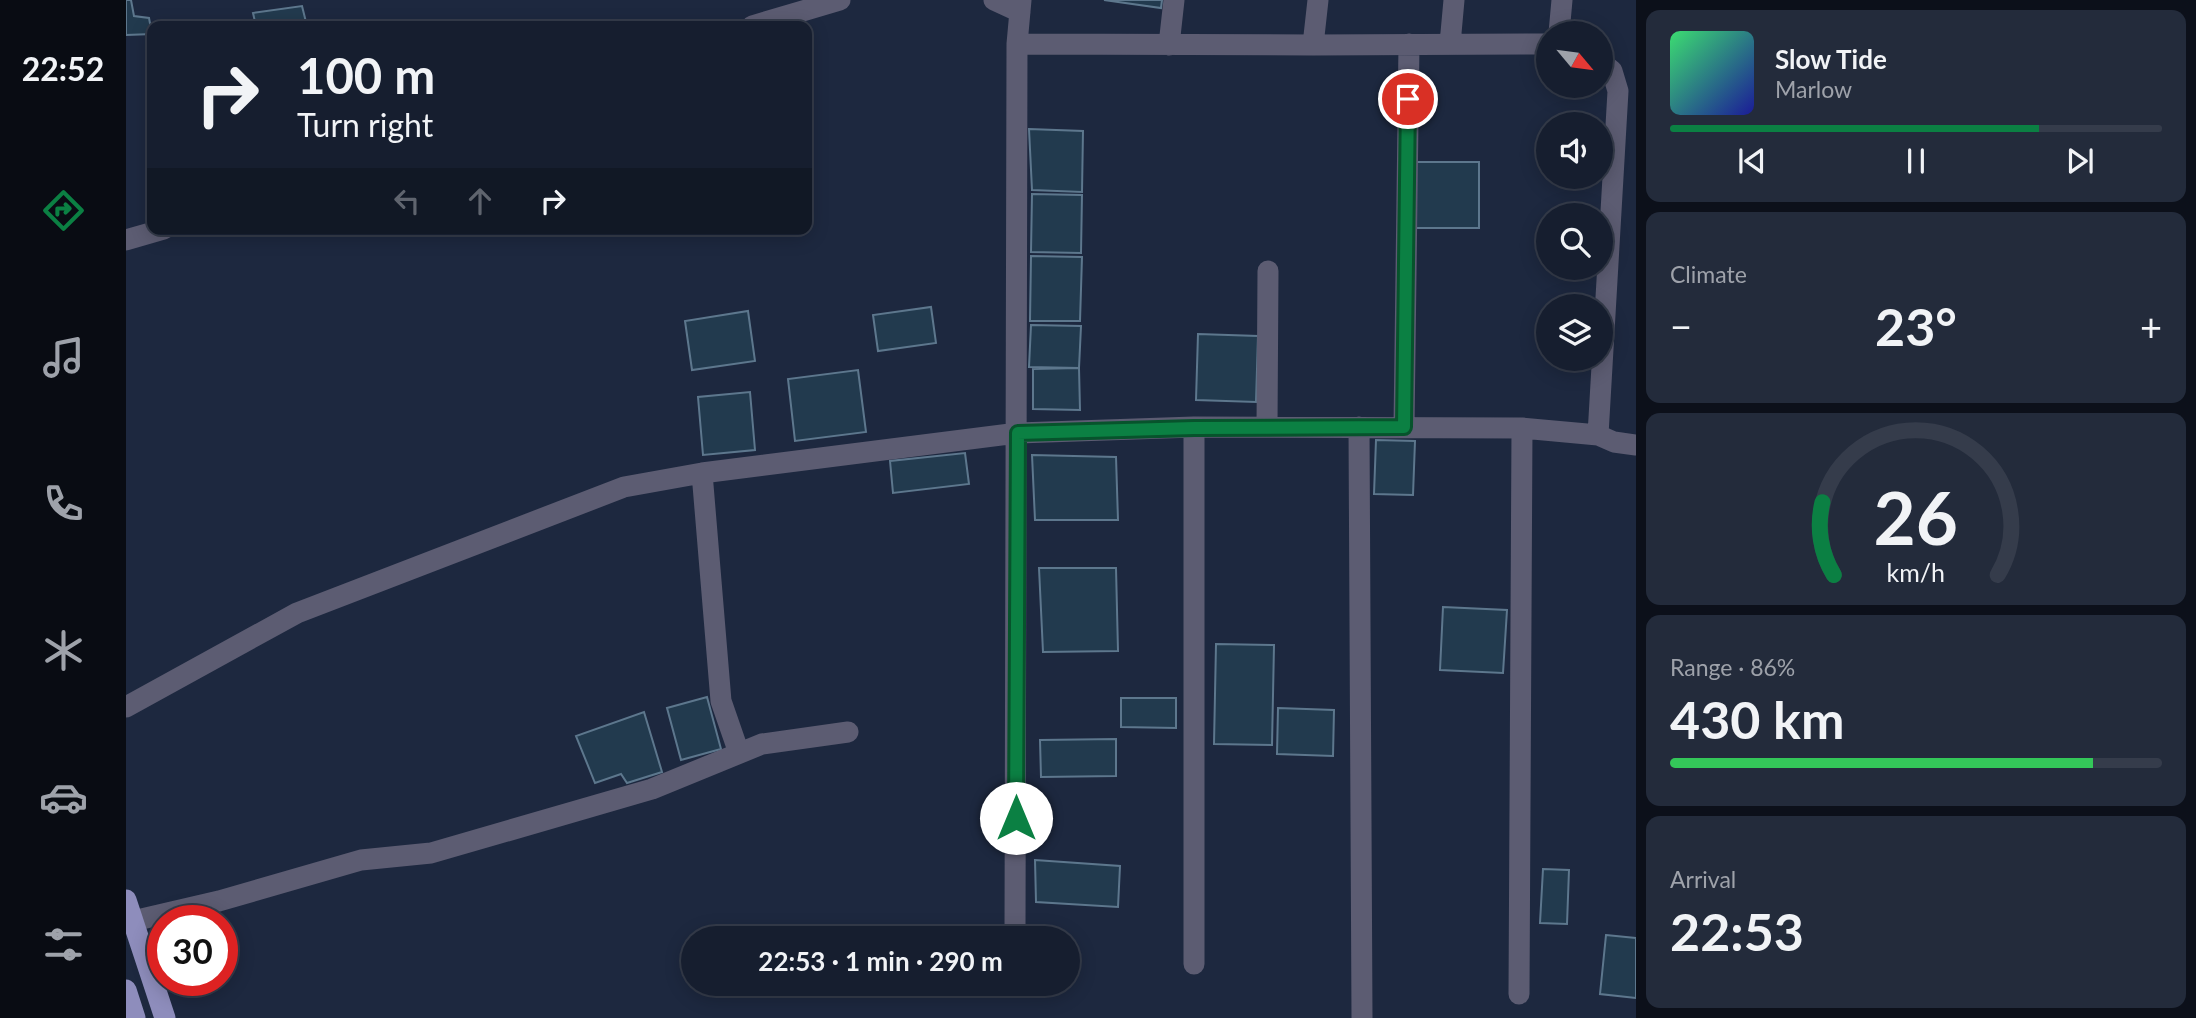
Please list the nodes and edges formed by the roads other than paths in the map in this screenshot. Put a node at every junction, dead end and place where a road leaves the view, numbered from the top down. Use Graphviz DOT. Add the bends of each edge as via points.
graph roads {
  1 [pos="840,0"];
  2 [pos="994,0"];
  3 [pos="1174,0"];
  4 [pos="1318,0"];
  5 [pos="1454,0"];
  6 [pos="1562,0"];
  7 [pos="1020,6"];
  8 [pos="769,21"];
  9 [pos="1560,21"];
  10 [pos="1017,44"];
  11 [pos="1409,44"];
  12 [pos="1450,44"];
  13 [pos="1536,44"];
  14 [pos="1169,45"];
  15 [pos="1313,45"];
  16 [pos="1614,78"];
  17 [pos="147,234"];
  18 [pos="126,240"];
  19 [pos="1268,271"];
  20 [pos="1267,426"];
  21 [pos="1359,427"];
  22 [pos="1404,427"];
  23 [pos="1194,428"];
  24 [pos="1522,428"];
  25 [pos="1018,433"];
  26 [pos="1598,435"];
  27 [pos="1636,446"];
  28 [pos="702,473"];
  29 [pos="126,707"];
  30 [pos="848,732"];
  31 [pos="739,753"];
  32 [pos="126,900"];
  33 [pos="133,922"];
  34 [pos="1014,926"];
  35 [pos="1194,964"];
  36 [pos="126,989"];
  37 [pos="1519,994"];
  38 [pos="135,1018"];
  39 [pos="165,1018"];
  40 [pos="1362,1018"];
  1 -- 8 [label="street"];
  2 -- 7 [label="street"];
  3 -- 14 [label="street"];
  4 -- 15 [label="street"];
  5 -- 12 [label="street"];
  6 -- 9 [label="street"];
  7 -- 10 [label="street"];
  10 -- 14 [label="street"];
  10 -- 25 [label="street"];
  11 -- 12 [label="street"];
  11 -- 15 [label="street"];
  11 -- 22 [label="street"];
  12 -- 13 [label="street"];
  14 -- 15 [label="street"];
  16 -- 26 [label="street" via="1618,91"];
  17 -- 18 [label="street"];
  19 -- 20 [label="street"];
  20 -- 21 [label="street"];
  20 -- 23 [label="street"];
  21 -- 22 [label="street"];
  21 -- 40 [label="street"];
  22 -- 24 [label="street"];
  23 -- 25 [label="street"];
  23 -- 35 [label="street"];
  24 -- 26 [label="street"];
  24 -- 37 [label="street"];
  25 -- 28 [label="street"];
  25 -- 34 [label="street"];
  26 -- 27 [label="street"];
  28 -- 29 [label="street" via="624,487 297,613"];
  28 -- 31 [label="street" via="721,701"];
  30 -- 31 [label="street" via="762,744"];
  31 -- 33 [label="street" via="652,789 430,853 360,860"];
  32 -- 33 [label="main road"];
  33 -- 39 [label="main road"];
  36 -- 38 [label="main road"];
}
